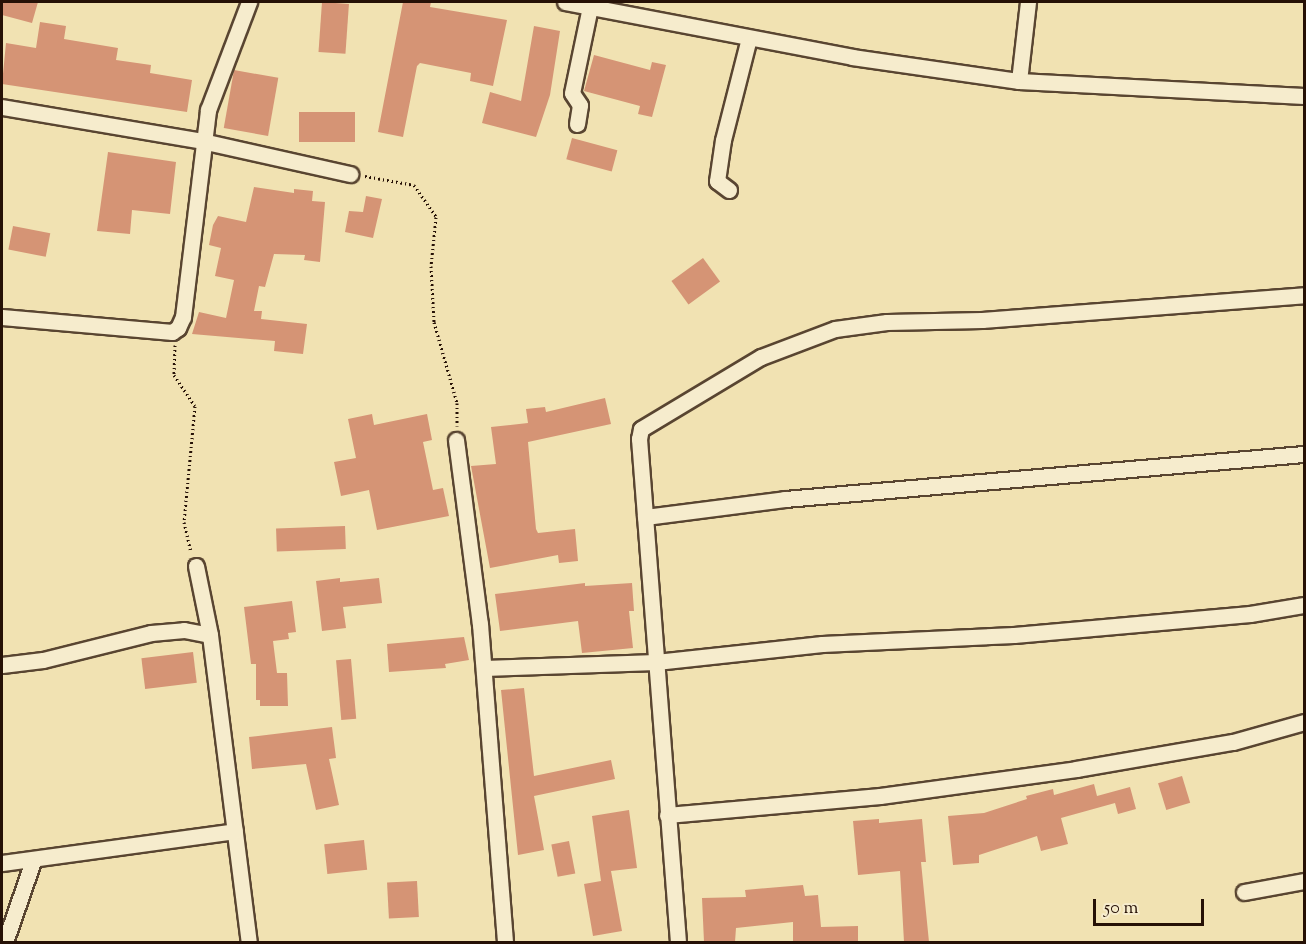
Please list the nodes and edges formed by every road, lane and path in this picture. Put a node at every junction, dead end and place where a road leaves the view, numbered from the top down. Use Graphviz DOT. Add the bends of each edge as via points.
graph roads {
  1 [pos="249,2"];
  2 [pos="565,2"];
  3 [pos="1028,2"];
  4 [pos="590,7"];
  5 [pos="749,38"];
  6 [pos="1019,81"];
  7 [pos="1305,96"];
  8 [pos="2,107"];
  9 [pos="577,124"];
  10 [pos="202,141"];
  11 [pos="350,174"];
  12 [pos="729,190"];
  13 [pos="1305,296"];
  14 [pos="2,317"];
  15 [pos="178,328"];
  16 [pos="456,440"];
  17 [pos="1305,454"];
  18 [pos="645,517"];
  19 [pos="196,566"];
  20 [pos="1305,605"];
  21 [pos="210,635"];
  22 [pos="656,662"];
  23 [pos="2,664"];
  24 [pos="484,668"];
  25 [pos="1305,722"];
  26 [pos="667,815"];
  27 [pos="235,831"];
  28 [pos="33,861"];
  29 [pos="2,863"];
  30 [pos="1305,881"];
  31 [pos="1245,892"];
  32 [pos="5,942"];
  33 [pos="249,942"];
  34 [pos="505,942"];
  35 [pos="678,942"];
  1 -- 10 [label="street" via="208,110"];
  2 -- 4 [label="street"];
  3 -- 6 [label="street"];
  4 -- 5 [label="street"];
  4 -- 9 [label="street" via="572,93 580,105"];
  5 -- 6 [label="street"];
  5 -- 12 [label="street" via="723,140 717,181"];
  6 -- 7 [label="street"];
  8 -- 10 [label="street"];
  10 -- 11 [label="street"];
  10 -- 15 [label="street" via="183,317"];
  11 -- 16 [label="path" via="414,185 436,217 431,288 434,322 457,403"];
  13 -- 18 [label="street" via="982,320 887,322 835,329 761,357 641,429"];
  14 -- 15 [label="street" via="172,332"];
  15 -- 19 [label="path" via="174,375 195,406 184,522"];
  16 -- 24 [label="street"];
  17 -- 18 [label="street" via="785,499"];
  18 -- 22 [label="street"];
  19 -- 21 [label="street"];
  20 -- 22 [label="street" via="1250,614 1038,633 822,644"];
  21 -- 23 [label="street" via="184,630 151,633 43,660"];
  21 -- 27 [label="street"];
  22 -- 24 [label="street"];
  22 -- 26 [label="street"];
  24 -- 34 [label="street"];
  25 -- 26 [label="street" via="1233,742 1077,769 880,796"];
  26 -- 35 [label="street"];
  27 -- 28 [label="street"];
  27 -- 33 [label="street"];
  28 -- 29 [label="street"];
  28 -- 32 [label="street"];
  30 -- 31 [label="street"];
}
